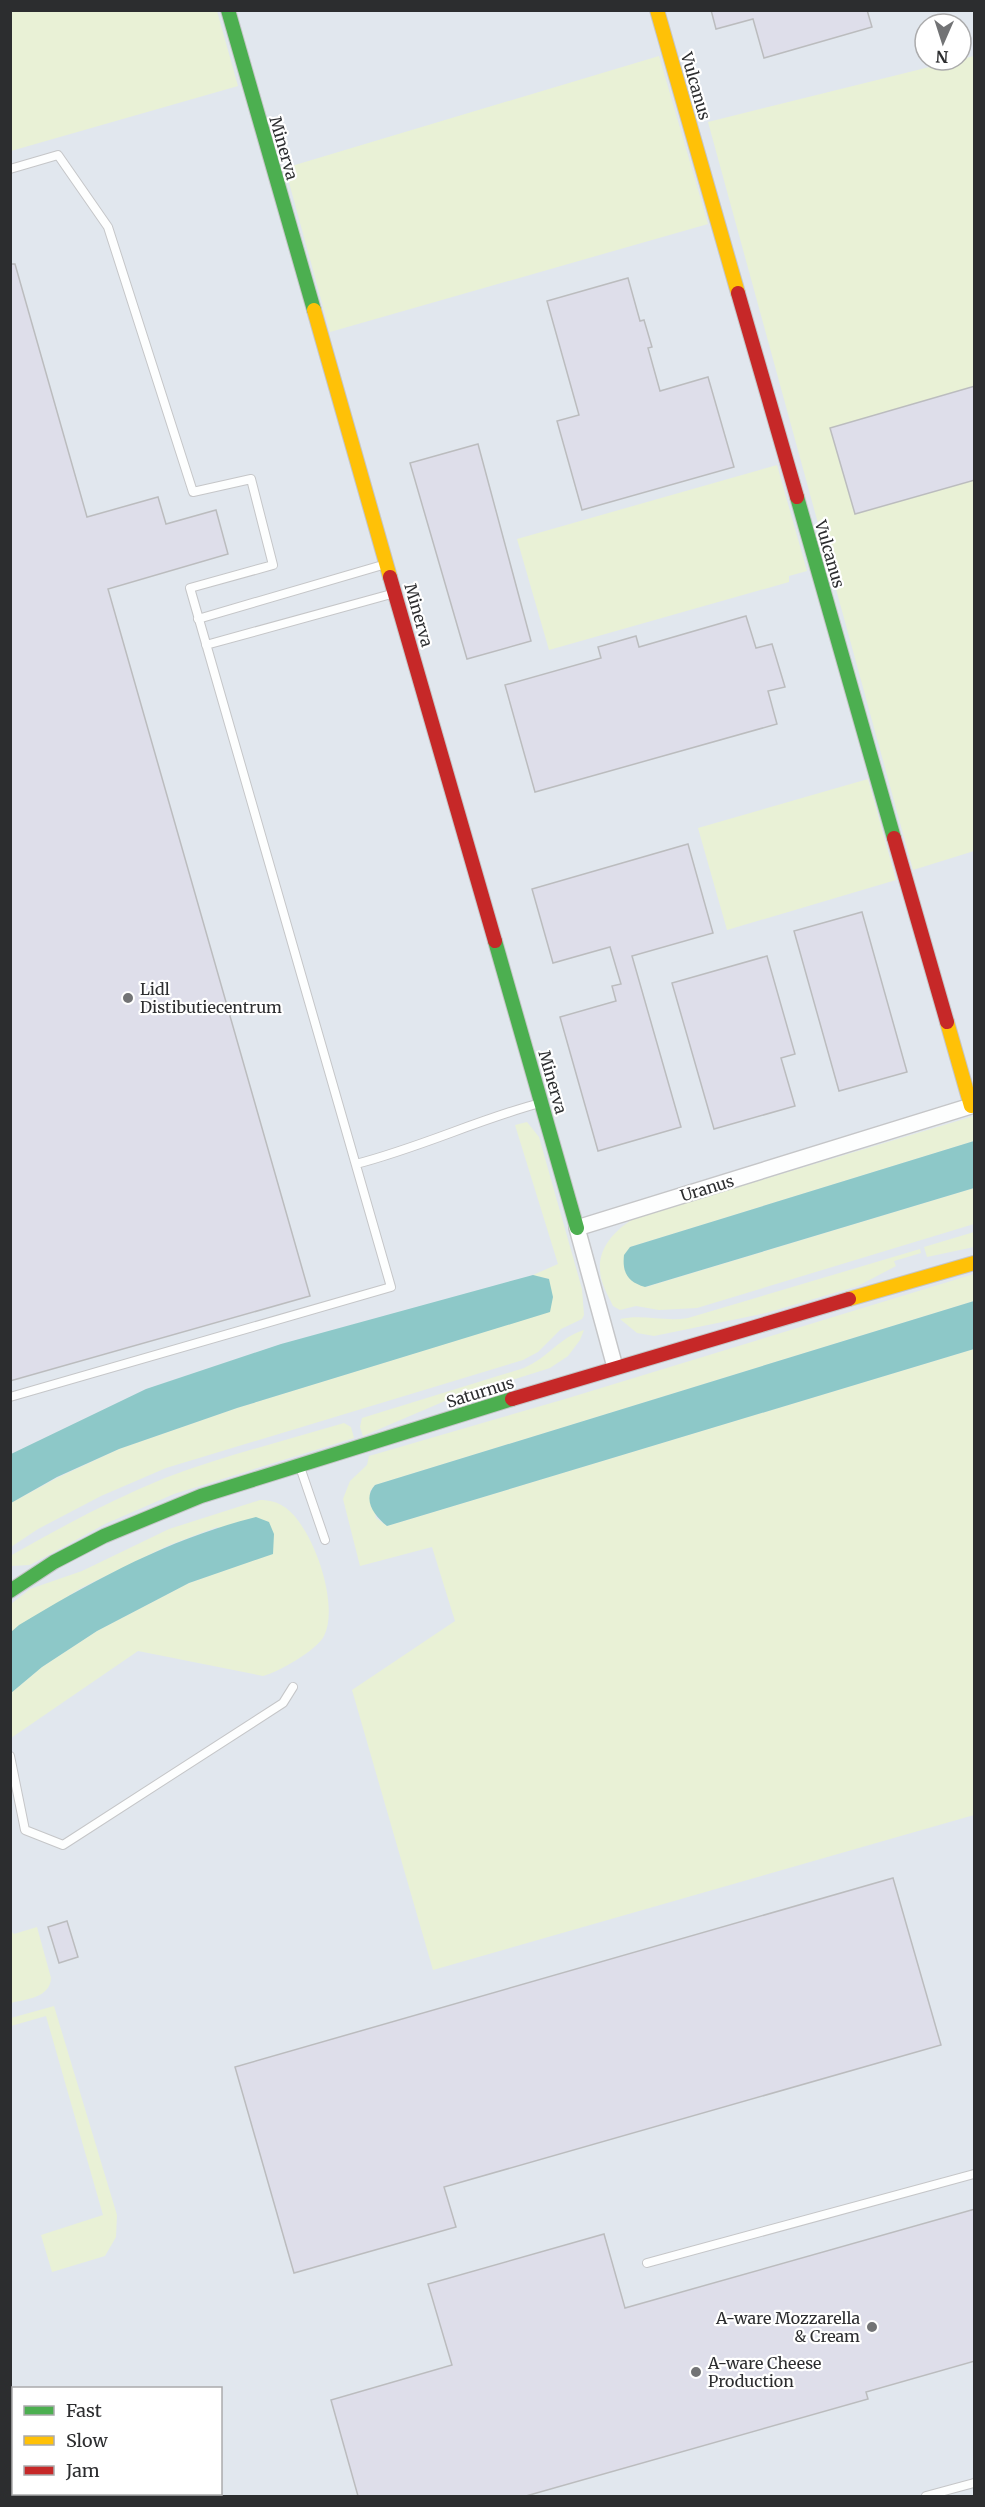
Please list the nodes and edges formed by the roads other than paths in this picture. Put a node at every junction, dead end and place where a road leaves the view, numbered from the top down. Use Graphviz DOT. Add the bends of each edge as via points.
graph roads {
  1 [pos="228,10"];
  2 [pos="657,10"];
  3 [pos="10,169"];
  4 [pos="387,563"];
  5 [pos="395,593"];
  6 [pos="198,619"];
  7 [pos="206,645"];
  8 [pos="541,1102"];
  9 [pos="973,1106"];
  10 [pos="356,1164"];
  11 [pos="578,1228"];
  12 [pos="975,1263"];
  13 [pos="615,1367"];
  14 [pos="10,1397"];
  15 [pos="299,1466"];
  16 [pos="325,1540"];
  17 [pos="10,1591"];
  18 [pos="293,1687"];
  19 [pos="10,1756"];
  20 [pos="975,2174"];
  21 [pos="647,2263"];
  22 [pos="975,2482"];
  23 [pos="926,2496"];
  1 -- 4 [label="street, Minerva"];
  2 -- 9 [label="street, Vulcanus"];
  3 -- 6 [label="lane" via="58,155 108,227 193,492 251,479 273,565 189,588"];
  4 -- 5 [label="street, Minerva"];
  4 -- 6 [label="lane"];
  5 -- 7 [label="lane"];
  5 -- 8 [label="street, Minerva"];
  6 -- 7 [label="lane"];
  7 -- 10 [label="lane"];
  8 -- 10 [label="lane"];
  8 -- 11 [label="street, Minerva"];
  9 -- 11 [label="street, Uranus"];
  10 -- 14 [label="lane" via="391,1287"];
  11 -- 13 [label="street"];
  12 -- 13 [label="street, Saturnus"];
  13 -- 15 [label="street, Saturnus"];
  15 -- 16 [label="lane"];
  15 -- 17 [label="street, Saturnus" via="169,1508 62,1558"];
  18 -- 19 [label="lane" via="283,1703 63,1845 25,1830"];
  20 -- 21 [label="lane"];
  22 -- 23 [label="lane"];
}
